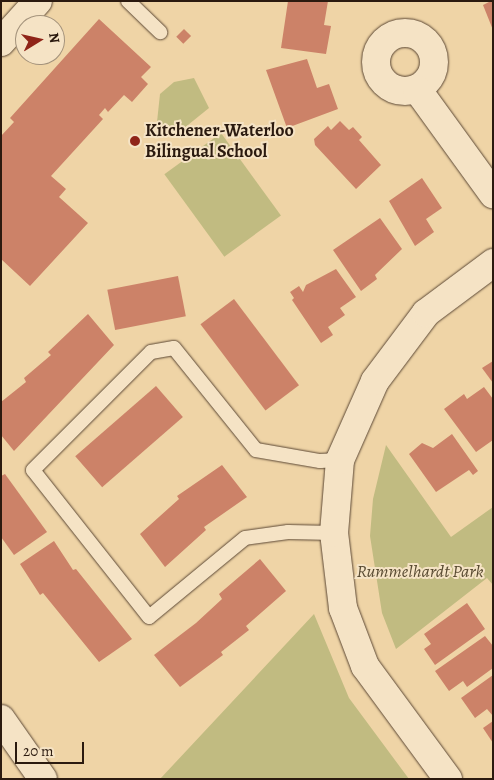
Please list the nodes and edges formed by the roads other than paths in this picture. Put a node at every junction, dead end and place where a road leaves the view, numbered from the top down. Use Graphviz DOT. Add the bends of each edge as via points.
graph roads {
  1 [pos="38,1"];
  2 [pos="128,1"];
  3 [pos="160,32"];
  4 [pos="1,42"];
  5 [pos="417,89"];
  6 [pos="493,194"];
  7 [pos="493,263"];
  8 [pos="340,460"];
  9 [pos="334,533"];
  10 [pos="1,719"];
  11 [pos="43,779"];
  12 [pos="448,779"];
  1 -- 4 [label="street"];
  2 -- 3 [label="lane"];
  5 -- 6 [label="street"];
  7 -- 8 [label="street" via="426,313 375,381"];
  8 -- 9 [label="street"];
  8 -- 9 [label="lane" via="320,461 256,450 174,348 151,352 33,470 149,617 245,538 288,532"];
  9 -- 12 [label="street" via="343,608 365,666"];
  10 -- 11 [label="street"];
}
